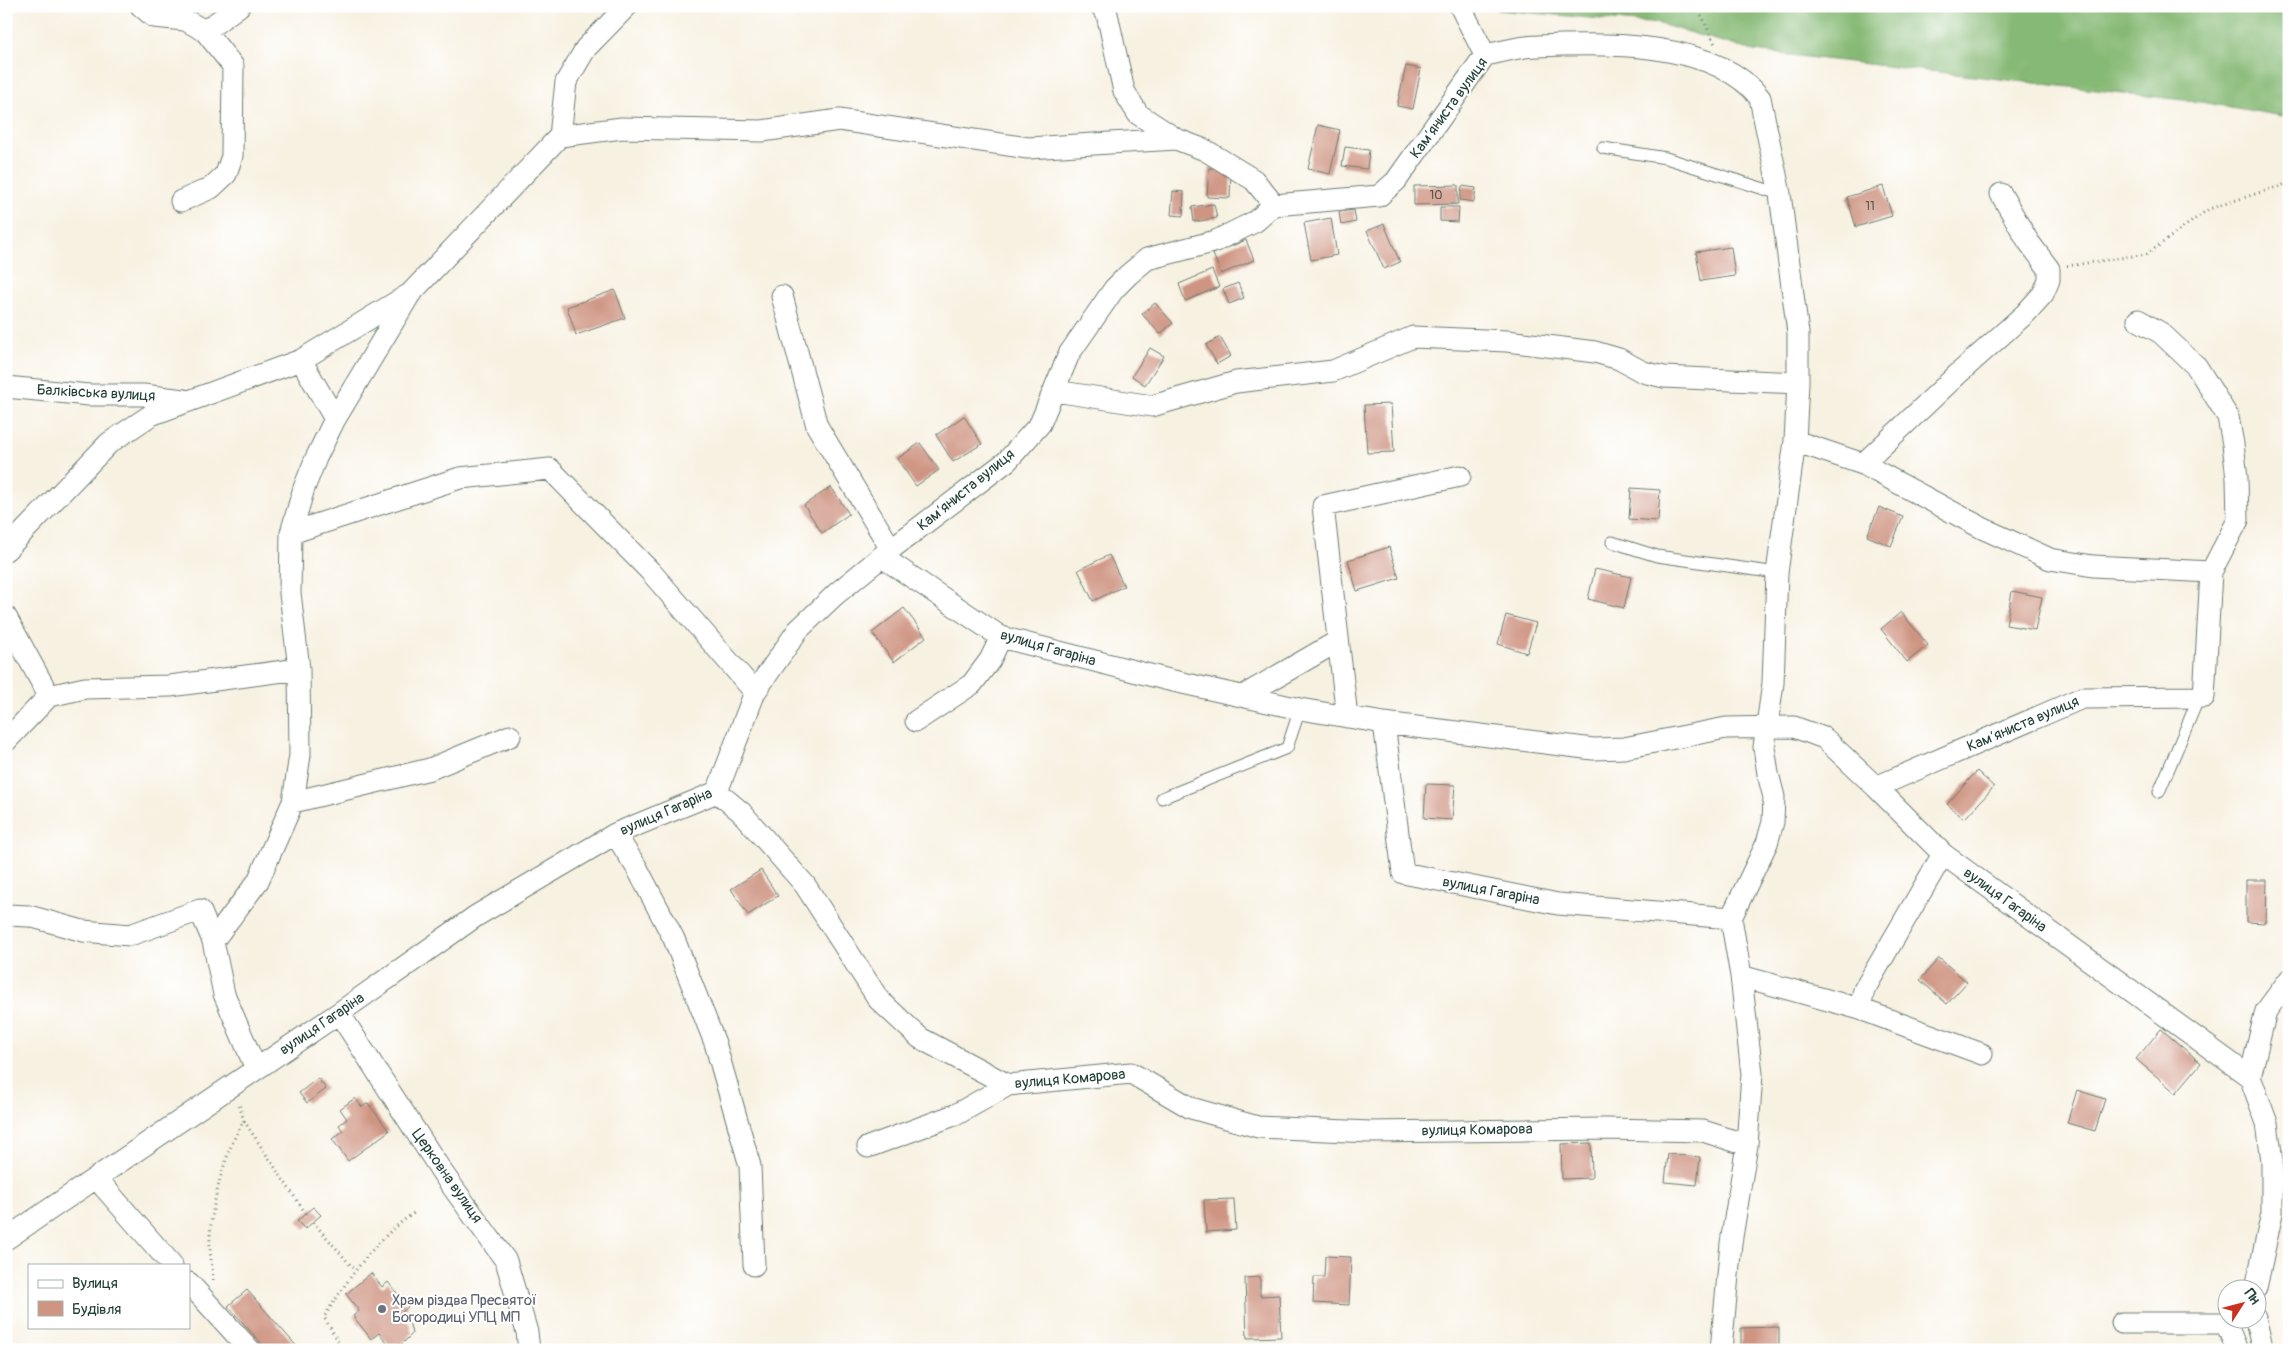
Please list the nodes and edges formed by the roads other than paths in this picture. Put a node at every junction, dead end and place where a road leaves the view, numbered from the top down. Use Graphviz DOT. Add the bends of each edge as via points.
graph roads {
  1 [pos="141,6"];
  2 [pos="239,6"];
  3 [pos="627,6"];
  4 [pos="1101,6"];
  5 [pos="1460,6"];
  6 [pos="206,31"];
  7 [pos="1485,54"];
  8 [pos="560,136"];
  9 [pos="1176,139"];
  10 [pos="1604,148"];
  11 [pos="1780,194"];
  12 [pos="2001,194"];
  13 [pos="181,201"];
  14 [pos="1274,205"];
  15 [pos="410,294"];
  16 [pos="782,296"];
  17 [pos="2138,320"];
  18 [pos="300,360"];
  19 [pos="1798,383"];
  20 [pos="6,387"];
  21 [pos="1055,390"];
  22 [pos="186,400"];
  23 [pos="335,419"];
  24 [pos="1795,441"];
  25 [pos="1863,464"];
  26 [pos="1460,476"];
  27 [pos="291,533"];
  28 [pos="1612,542"];
  29 [pos="6,550"];
  30 [pos="887,553"];
  31 [pos="2211,572"];
  32 [pos="1777,573"];
  33 [pos="6,617"];
  34 [pos="1001,637"];
  35 [pos="1338,641"];
  36 [pos="299,669"];
  37 [pos="755,692"];
  38 [pos="49,696"];
  39 [pos="1243,696"];
  40 [pos="2199,697"];
  41 [pos="1300,709"];
  42 [pos="1347,718"];
  43 [pos="916,721"];
  44 [pos="1384,723"];
  45 [pos="1766,726"];
  46 [pos="510,736"];
  47 [pos="6,742"];
  48 [pos="1876,787"];
  49 [pos="717,792"];
  50 [pos="2159,792"];
  51 [pos="1162,798"];
  52 [pos="293,802"];
  53 [pos="615,834"];
  54 [pos="1943,854"];
  55 [pos="6,915"];
  56 [pos="1731,918"];
  57 [pos="213,941"];
  58 [pos="1741,976"];
  59 [pos="2288,987"];
  60 [pos="1860,1010"];
  61 [pos="339,1014"];
  62 [pos="1982,1054"];
  63 [pos="256,1069"];
  64 [pos="2250,1077"];
  65 [pos="1008,1086"];
  66 [pos="1748,1145"];
  67 [pos="868,1147"];
  68 [pos="97,1179"];
  69 [pos="6,1239"];
  70 [pos="171,1264"];
  71 [pos="754,1265"];
  72 [pos="2258,1278"];
  73 [pos="190,1285"];
  74 [pos="2122,1323"];
  75 [pos="2218,1323"];
  76 [pos="2228,1328"];
  77 [pos="2257,1328"];
  78 [pos="250,1350"];
  79 [pos="529,1350"];
  80 [pos="1721,1350"];
  81 [pos="2237,1350"];
  82 [pos="2263,1350"];
  1 -- 6 [label="street" via="154,17 185,20"];
  2 -- 6 [label="street"];
  3 -- 8 [label="street" via="586,48 566,82"];
  4 -- 9 [label="street" via="1107,14 1124,91 1138,114"];
  5 -- 7 [label="street"];
  6 -- 13 [label="street" via="233,66 232,156 226,174 211,188"];
  7 -- 11 [label="street, Камʼяниста вулиця" via="1536,46 1649,48 1688,55 1728,70 1751,86 1760,98"];
  7 -- 14 [label="street, Камʼяниста вулиця" via="1396,181 1379,196"];
  8 -- 9 [label="street" via="622,128 762,131 839,120 1028,148"];
  8 -- 15 [label="street"];
  9 -- 14 [label="street" via="1205,150 1254,180"];
  10 -- 11 [label="lane" via="1666,158"];
  11 -- 19 [label="street, Камʼяниста вулиця" via="1798,333"];
  12 -- 25 [label="street" via="2028,241 2049,269 2049,280 2043,294"];
  14 -- 21 [label="street, Камʼяниста вулиця" via="1256,221 1216,241 1146,259 1114,289 1068,354"];
  15 -- 18 [label="street"];
  15 -- 23 [label="street"];
  16 -- 30 [label="street" via="817,426"];
  17 -- 31 [label="street" via="2161,333 2191,361 2214,391 2228,417 2237,478 2238,520"];
  18 -- 22 [label="street"];
  18 -- 23 [label="street"];
  19 -- 21 [label="street" via="1664,377 1595,352 1507,341 1413,337 1333,371 1236,382 1152,406"];
  19 -- 24 [label="street, Камʼяниста вулиця"];
  20 -- 22 [label="street, Балківська вулиця"];
  21 -- 30 [label="street, Камʼяниста вулиця" via="1040,424 1007,461"];
  22 -- 29 [label="street" via="151,414 108,442"];
  23 -- 27 [label="street" via="304,488"];
  24 -- 25 [label="street"];
  24 -- 32 [label="street, Камʼяниста вулиця"];
  25 -- 31 [label="street" via="1982,528 2050,559 2093,566"];
  26 -- 35 [label="street" via="1323,506"];
  27 -- 36 [label="street" via="290,593"];
  27 -- 37 [label="street" via="460,478 550,469 650,571"];
  28 -- 32 [label="lane" via="1657,556"];
  30 -- 34 [label="street, вулиця Гагаріна"];
  30 -- 37 [label="street, вулиця Гагаріна" via="798,630"];
  31 -- 40 [label="street" via="2204,697"];
  32 -- 45 [label="street" via="1773,682"];
  33 -- 38 [label="street"];
  34 -- 39 [label="street, вулиця Гагаріна"];
  34 -- 43 [label="street" via="990,660 972,684"];
  35 -- 39 [label="street"];
  35 -- 42 [label="street"];
  36 -- 38 [label="street" via="170,686 85,688"];
  36 -- 52 [label="street" via="300,756"];
  37 -- 49 [label="street, вулиця Гагаріна"];
  38 -- 47 [label="street"];
  39 -- 41 [label="street, вулиця Гагаріна"];
  40 -- 48 [label="street, Камʼяниста вулиця" via="2082,698"];
  40 -- 50 [label="lane"];
  41 -- 42 [label="street, вулиця Гагаріна"];
  41 -- 51 [label="lane" via="1287,748"];
  42 -- 44 [label="street, вулиця Гагаріна"];
  44 -- 45 [label="street, вулиця Гагаріна" via="1592,749 1624,748 1726,728"];
  44 -- 56 [label="street, вулиця Гагаріна" via="1403,873 1558,904"];
  45 -- 48 [label="street, вулиця Гагаріна" via="1794,727 1824,738"];
  45 -- 56 [label="street" via="1764,747 1774,797 1773,822 1767,842"];
  46 -- 52 [label="street" via="430,769"];
  48 -- 54 [label="street, вулиця Гагаріна"];
  49 -- 53 [label="street, вулиця Гагаріна"];
  49 -- 65 [label="street, вулиця Комарова" via="741,812 805,885 879,1000 920,1038"];
  52 -- 57 [label="street" via="258,881"];
  53 -- 61 [label="street, вулиця Гагаріна" via="476,916"];
  53 -- 71 [label="street" via="637,868 674,939 715,1043 750,1166"];
  54 -- 60 [label="street" via="1864,990"];
  54 -- 64 [label="street, вулиця Гагаріна"];
  55 -- 57 [label="street" via="30,916 83,931 130,935 200,910"];
  56 -- 58 [label="street"];
  57 -- 63 [label="street" via="224,994"];
  58 -- 60 [label="street"];
  58 -- 66 [label="street" via="1752,1074"];
  59 -- 64 [label="street" via="2266,1011"];
  60 -- 62 [label="street"];
  61 -- 63 [label="street, вулиця Гагаріна"];
  61 -- 79 [label="street, Церковна вулиця" via="444,1175 506,1261 527,1332"];
  63 -- 68 [label="street, вулиця Гагаріна"];
  64 -- 72 [label="street" via="2267,1123 2272,1161 2272,1212"];
  65 -- 66 [label="street, вулиця Комарова" via="1131,1072 1191,1108 1258,1127 1370,1132 1704,1131"];
  65 -- 67 [label="street" via="957,1114"];
  66 -- 80 [label="street" via="1731,1243"];
  68 -- 69 [label="street, вулиця Гагаріна"];
  68 -- 70 [label="street"];
  73 -- 78 [label="street"];
  74 -- 75 [label="street"];
  76 -- 81 [label="street"];
  77 -- 82 [label="street"];
}
